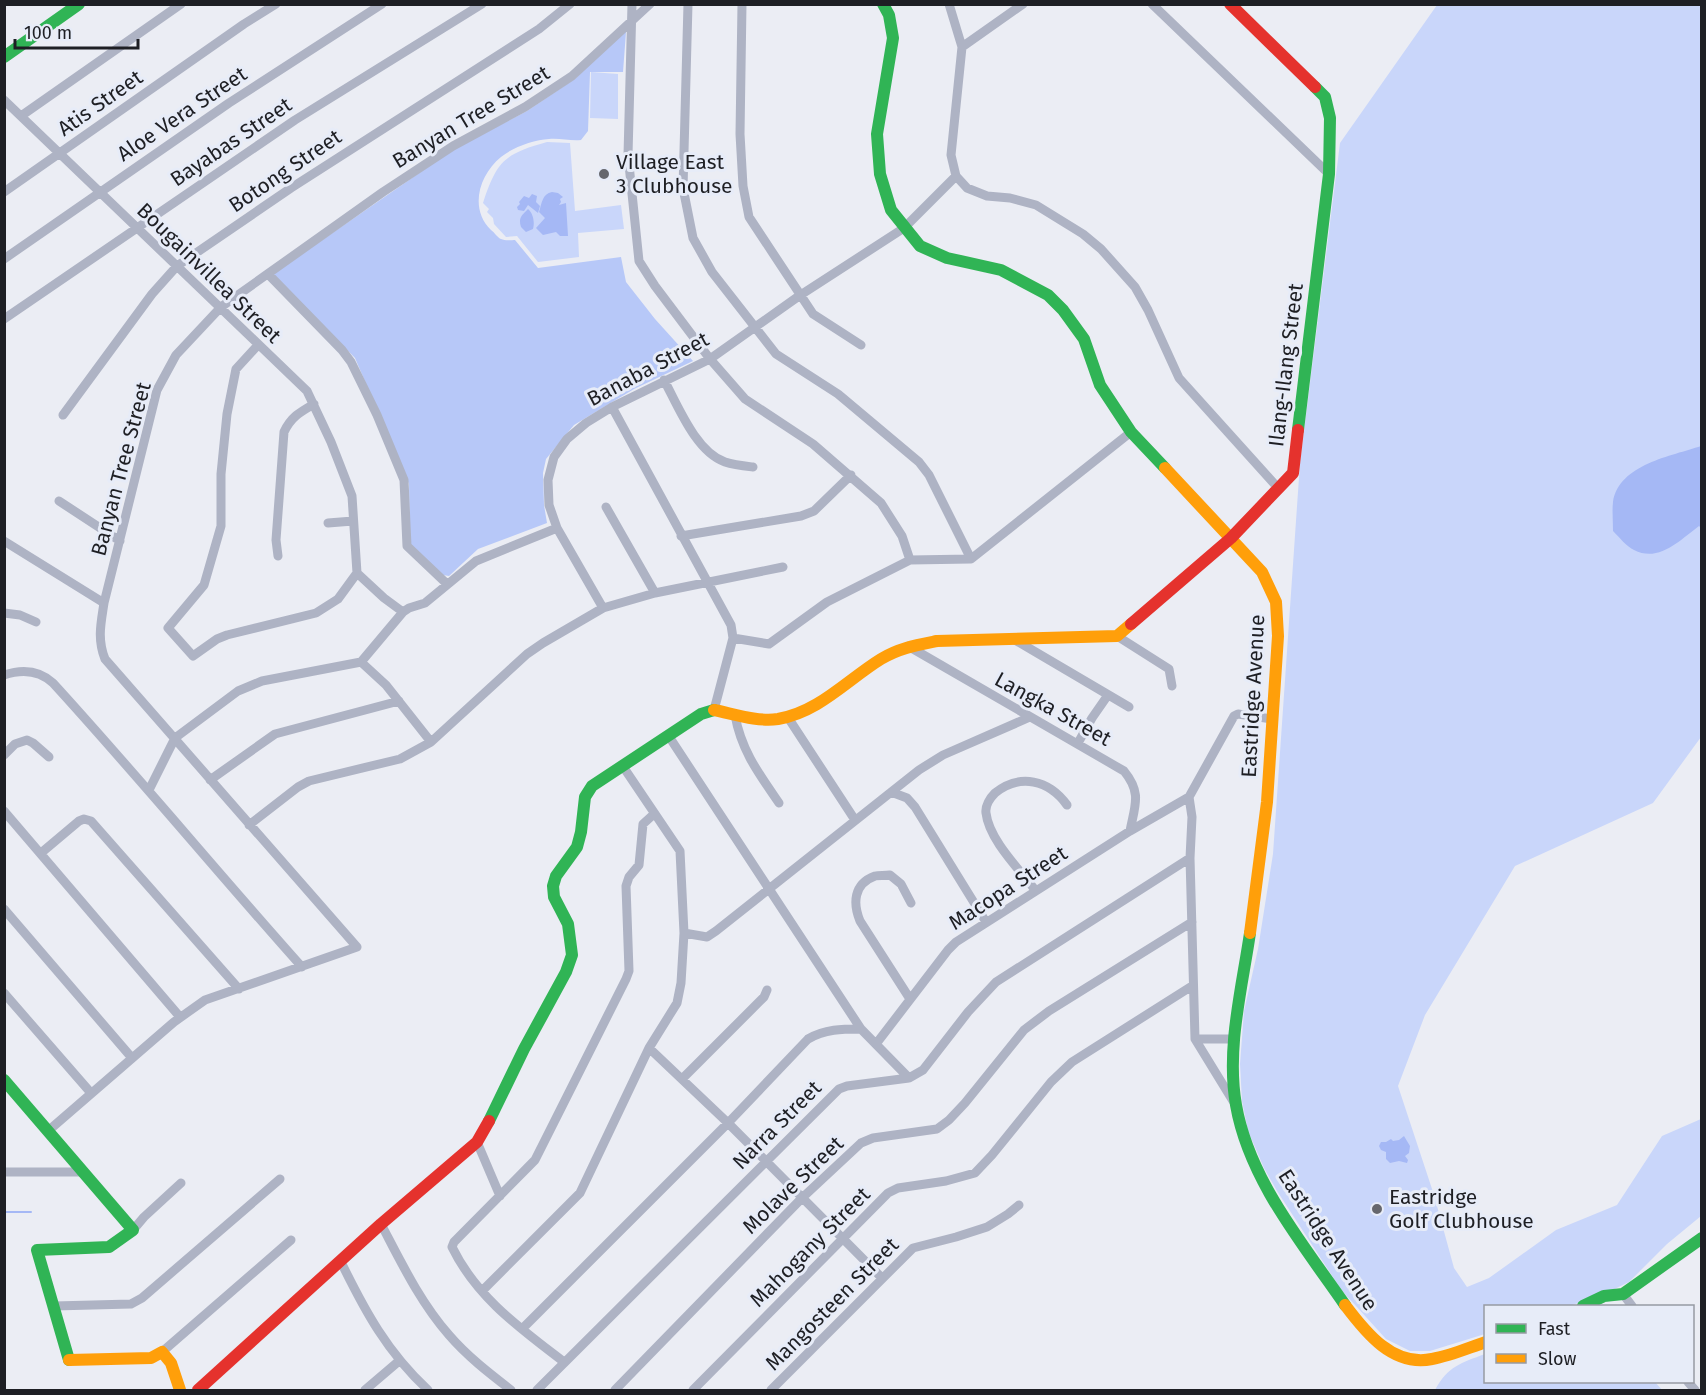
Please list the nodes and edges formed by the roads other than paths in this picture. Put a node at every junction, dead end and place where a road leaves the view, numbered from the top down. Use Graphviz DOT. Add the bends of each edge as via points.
graph roads {
  1 [pos="79,4"];
  2 [pos="181,4"];
  3 [pos="276,4"];
  4 [pos="382,4"];
  5 [pos="482,4"];
  6 [pos="570,4"];
  7 [pos="632,4"];
  8 [pos="651,4"];
  9 [pos="688,4"];
  10 [pos="742,4"];
  11 [pos="884,4"];
  12 [pos="949,4"];
  13 [pos="1023,4"];
  14 [pos="1152,4"];
  15 [pos="1230,4"];
  16 [pos="632,22"];
  17 [pos="962,47"];
  18 [pos="4,57"];
  19 [pos="4,100"];
  20 [pos="21,116"];
  21 [pos="59,154"];
  22 [pos="1329,174"];
  23 [pos="956,176"];
  24 [pos="4,192"];
  25 [pos="99,192"];
  26 [pos="135,228"];
  27 [pos="904,228"];
  28 [pos="4,259"];
  29 [pos="177,266"];
  30 [pos="268,274"];
  31 [pos="799,297"];
  32 [pos="221,307"];
  33 [pos="4,319"];
  34 [pos="755,327"];
  35 [pos="258,345"];
  36 [pos="861,345"];
  37 [pos="710,359"];
  38 [pos="664,380"];
  39 [pos="314,405"];
  40 [pos="612,407"];
  41 [pos="63,415"];
  42 [pos="1131,432"];
  43 [pos="753,467"];
  44 [pos="850,475"];
  45 [pos="1279,489"];
  46 [pos="59,501"];
  47 [pos="606,507"];
  48 [pos="353,521"];
  49 [pos="328,523"];
  50 [pos="557,528"];
  51 [pos="681,536"];
  52 [pos="1230,537"];
  53 [pos="4,541"];
  54 [pos="120,541"];
  55 [pos="278,555"];
  56 [pos="971,559"];
  57 [pos="910,560"];
  58 [pos="783,567"];
  59 [pos="357,573"];
  60 [pos="708,583"];
  61 [pos="447,584"];
  62 [pos="655,593"];
  63 [pos="105,603"];
  64 [pos="603,609"];
  65 [pos="404,612"];
  66 [pos="4,613"];
  67 [pos="36,622"];
  68 [pos="1118,636"];
  69 [pos="733,638"];
  70 [pos="1012,638"];
  71 [pos="908,646"];
  72 [pos="361,662"];
  73 [pos="4,675"];
  74 [pos="1172,686"];
  75 [pos="1108,695"];
  76 [pos="399,701"];
  77 [pos="1129,707"];
  78 [pos="714,710"];
  79 [pos="735,715"];
  80 [pos="788,716"];
  81 [pos="1030,717"];
  82 [pos="1272,719"];
  83 [pos="669,735"];
  84 [pos="175,738"];
  85 [pos="431,742"];
  86 [pos="1078,744"];
  87 [pos="4,756"];
  88 [pos="49,758"];
  89 [pos="622,765"];
  90 [pos="210,780"];
  91 [pos="149,790"];
  92 [pos="891,792"];
  93 [pos="1189,797"];
  94 [pos="779,802"];
  95 [pos="1067,805"];
  96 [pos="4,811"];
  97 [pos="654,814"];
  98 [pos="855,820"];
  99 [pos="249,825"];
  100 [pos="1130,831"];
  101 [pos="40,853"];
  102 [pos="1190,858"];
  103 [pos="769,889"];
  104 [pos="1036,891"];
  105 [pos="911,903"];
  106 [pos="4,909"];
  107 [pos="986,922"];
  108 [pos="1192,922"];
  109 [pos="684,933"];
  110 [pos="302,967"];
  111 [pos="1192,986"];
  112 [pos="238,989"];
  113 [pos="767,990"];
  114 [pos="4,993"];
  115 [pos="910,999"];
  116 [pos="180,1017"];
  117 [pos="861,1029"];
  118 [pos="1195,1039"];
  119 [pos="1234,1039"];
  120 [pos="876,1044"];
  121 [pos="649,1048"];
  122 [pos="132,1058"];
  123 [pos="909,1078"];
  124 [pos="681,1079"];
  125 [pos="4,1080"];
  126 [pos="91,1093"];
  127 [pos="1236,1105"];
  128 [pos="728,1123"];
  129 [pos="48,1131"];
  130 [pos="477,1142"];
  131 [pos="765,1162"];
  132 [pos="4,1172"];
  133 [pos="82,1172"];
  134 [pos="280,1179"];
  135 [pos="181,1183"];
  136 [pos="500,1196"];
  137 [pos="802,1198"];
  138 [pos="1019,1204"];
  139 [pos="381,1224"];
  140 [pos="133,1230"];
  141 [pos="844,1238"];
  142 [pos="1701,1238"];
  143 [pos="291,1240"];
  144 [pos="341,1262"];
  145 [pos="882,1278"];
  146 [pos="482,1291"];
  147 [pos="1623,1294"];
  148 [pos="1584,1305"];
  149 [pos="1631,1305"];
  150 [pos="54,1306"];
  151 [pos="522,1329"];
  152 [pos="1484,1342"];
  153 [pos="162,1352"];
  154 [pos="399,1361"];
  155 [pos="564,1362"];
  156 [pos="180,1390"];
  157 [pos="198,1390"];
  158 [pos="365,1390"];
  159 [pos="428,1390"];
  160 [pos="511,1390"];
  161 [pos="537,1390"];
  162 [pos="615,1390"];
  163 [pos="693,1390"];
  164 [pos="771,1390"];
  1 -- 18 [label="street"];
  2 -- 20 [label="street"];
  3 -- 21 [label="street, Atis Street"];
  4 -- 25 [label="street, Aloe Vera Street"];
  5 -- 26 [label="street, Bayabas Street" via="295,120"];
  6 -- 29 [label="street, Botong Street" via="538,29"];
  7 -- 16 [label="street"];
  8 -- 16 [label="street, Banyan Tree Street"];
  9 -- 34 [label="street" via="683,188 693,238 712,272"];
  10 -- 31 [label="street" via="740,134 749,217"];
  11 -- 27 [label="street, Eastridge Avenue" via="893,38 877,134 878,155 884,192"];
  12 -- 17 [label="street"];
  13 -- 17 [label="street"];
  14 -- 22 [label="street"];
  15 -- 22 [label="street, Ilang-Ilang Street" via="1325,98 1330,118"];
  16 -- 30 [label="street, Banyan Tree Street" via="572,76 453,146"];
  16 -- 37 [label="street" via="628,155 639,261"];
  17 -- 23 [label="street" via="951,155"];
  19 -- 20 [label="street, Bougainvillea Street"];
  20 -- 21 [label="street, Bougainvillea Street"];
  21 -- 24 [label="street, Atis Street"];
  21 -- 25 [label="street, Bougainvillea Street"];
  22 -- 45 [label="street, Ilang-Ilang Street" via="1293,473"];
  23 -- 27 [label="street, Banaba Street"];
  23 -- 45 [label="street" via="967,188 987,196 1036,205 1101,249 1148,310 1179,378"];
  25 -- 26 [label="street, Bougainvillea Street"];
  25 -- 28 [label="street, Aloe Vera Street"];
  26 -- 29 [label="street, Bougainvillea Street"];
  26 -- 33 [label="street, Bayabas Street"];
  27 -- 31 [label="street, Banaba Street"];
  27 -- 42 [label="street, Eastridge Avenue" via="920,246 947,258 1001,270 1048,295 1084,339 1100,385"];
  29 -- 32 [label="street, Bougainvillea Street"];
  29 -- 41 [label="street, Botong Street"];
  30 -- 32 [label="street, Banyan Tree Street"];
  30 -- 61 [label="street" via="351,362 404,480 407,546"];
  31 -- 34 [label="street, Banaba Street"];
  31 -- 36 [label="street" via="813,314"];
  32 -- 35 [label="street, Bougainvillea Street"];
  32 -- 54 [label="street, Banyan Tree Street" via="176,354 157,390"];
  34 -- 37 [label="street, Banaba Street"];
  34 -- 56 [label="street" via="776,354 838,394 919,462"];
  35 -- 39 [label="street, Bougainvillea Street" via="307,391"];
  35 -- 59 [label="street" via="236,369 221,474 221,526 204,585 168,628 193,656 227,634 316,613 338,598"];
  37 -- 38 [label="street, Banaba Street"];
  37 -- 44 [label="street" via="745,399 813,444"];
  38 -- 40 [label="street, Banaba Street"];
  38 -- 43 [label="street" via="697,440 709,453 724,462"];
  39 -- 48 [label="street, Bougainvillea Street" via="352,496"];
  39 -- 55 [label="street" via="296,414 284,432"];
  40 -- 50 [label="street, Banaba Street" via="573,433 554,457 548,480 549,505"];
  40 -- 51 [label="street"];
  42 -- 52 [label="street, Eastridge Avenue"];
  42 -- 56 [label="street"];
  44 -- 51 [label="street" via="814,511 801,516"];
  44 -- 57 [label="street" via="881,502 902,536"];
  45 -- 52 [label="street, Ilang-Ilang Street"];
  46 -- 54 [label="street"];
  47 -- 62 [label="street"];
  48 -- 49 [label="street"];
  48 -- 59 [label="street"];
  50 -- 61 [label="street" via="476,561"];
  50 -- 64 [label="street, Banaba Street"];
  51 -- 60 [label="street"];
  52 -- 68 [label="street, Ilang-Ilang Street"];
  52 -- 82 [label="street, Eastridge Avenue" via="1262,572 1274,592 1279,614"];
  53 -- 63 [label="street"];
  54 -- 63 [label="street, Banyan Tree Street"];
  56 -- 57 [label="street"];
  57 -- 69 [label="street" via="827,602 769,644"];
  58 -- 60 [label="street"];
  59 -- 65 [label="street"];
  60 -- 62 [label="street"];
  60 -- 69 [label="street" via="731,625"];
  61 -- 65 [label="street" via="425,603"];
  62 -- 64 [label="street"];
  63 -- 84 [label="street, Banyan Tree Street" via="99,637 105,659"];
  64 -- 85 [label="street" via="527,654"];
  65 -- 72 [label="street"];
  66 -- 67 [label="street"];
  68 -- 70 [label="street"];
  68 -- 74 [label="street" via="1169,669"];
  69 -- 78 [label="street"];
  70 -- 71 [label="street"];
  70 -- 75 [label="street"];
  71 -- 80 [label="street" via="866,668 819,703"];
  71 -- 81 [label="street, Langka Street"];
  72 -- 76 [label="street"];
  72 -- 84 [label="street" via="262,681 238,691"];
  73 -- 91 [label="street" via="30,671 46,676"];
  75 -- 77 [label="street"];
  75 -- 86 [label="street"];
  76 -- 85 [label="street"];
  76 -- 90 [label="street" via="275,734"];
  78 -- 79 [label="street"];
  78 -- 83 [label="street"];
  79 -- 80 [label="street" via="776,719"];
  79 -- 94 [label="street" via="748,757"];
  80 -- 98 [label="street"];
  81 -- 86 [label="street, Langka Street"];
  81 -- 92 [label="street" via="943,755"];
  82 -- 93 [label="street" via="1234,716"];
  82 -- 119 [label="street, Eastridge Avenue" via="1268,798"];
  83 -- 89 [label="street"];
  83 -- 103 [label="street"];
  84 -- 90 [label="street, Banyan Tree Street"];
  84 -- 91 [label="street"];
  85 -- 99 [label="street" via="400,759 309,781"];
  86 -- 100 [label="street, Langka Street" via="1124,771 1132,781 1137,793"];
  87 -- 88 [label="street" via="15,744 27,740"];
  89 -- 97 [label="street"];
  89 -- 130 [label="street" via="592,786 585,797 578,847 553,886 567,924 572,955"];
  90 -- 99 [label="street, Banyan Tree Street"];
  91 -- 110 [label="street"];
  92 -- 98 [label="street"];
  92 -- 107 [label="street" via="907,798 915,807"];
  93 -- 100 [label="street, Macopa Street"];
  93 -- 102 [label="street"];
  95 -- 104 [label="street" via="1037,782 1020,780 990,798 986,812 992,834"];
  96 -- 101 [label="street"];
  97 -- 109 [label="street" via="680,852"];
  97 -- 136 [label="street" via="643,824 639,865 626,886 626,979 535,1160"];
  98 -- 103 [label="street"];
  99 -- 110 [label="street, Banyan Tree Street" via="357,947"];
  100 -- 104 [label="street, Macopa Street"];
  101 -- 112 [label="street" via="79,821 91,821"];
  101 -- 116 [label="street"];
  102 -- 108 [label="street"];
  102 -- 123 [label="street" via="996,982 923,1070"];
  103 -- 109 [label="street" via="706,937"];
  103 -- 117 [label="street"];
  104 -- 107 [label="street, Macopa Street"];
  105 -- 115 [label="street" via="901,884 890,875 874,876 855,897 860,921"];
  106 -- 122 [label="street"];
  107 -- 115 [label="street, Macopa Street" via="948,950"];
  108 -- 111 [label="street"];
  108 -- 137 [label="street, Molave Street" via="1024,1030 950,1120 938,1129 861,1143"];
  109 -- 121 [label="street" via="677,1003"];
  110 -- 112 [label="street"];
  111 -- 118 [label="street"];
  111 -- 141 [label="street, Mahogany Street" via="1072,1062 975,1173 898,1188 888,1193"];
  112 -- 116 [label="street" via="205,1000"];
  113 -- 124 [label="street"];
  114 -- 126 [label="street"];
  115 -- 120 [label="street, Macopa Street"];
  116 -- 122 [label="street"];
  117 -- 120 [label="street"];
  117 -- 128 [label="street" via="820,1032 808,1039"];
  118 -- 119 [label="street"];
  118 -- 127 [label="street"];
  119 -- 127 [label="street, Eastridge Avenue"];
  120 -- 123 [label="street"];
  121 -- 124 [label="street"];
  121 -- 146 [label="street" via="580,1193"];
  122 -- 126 [label="street"];
  123 -- 131 [label="street, Narra Street" via="839,1089"];
  124 -- 128 [label="street"];
  125 -- 129 [label="street"];
  126 -- 129 [label="street"];
  127 -- 152 [label="street, Eastridge Avenue" via="1244,1136 1276,1202 1368,1334 1390,1353 1411,1360 1428,1360"];
  128 -- 131 [label="street"];
  128 -- 151 [label="street"];
  129 -- 133 [label="street"];
  130 -- 136 [label="street"];
  130 -- 139 [label="street"];
  131 -- 137 [label="street"];
  131 -- 155 [label="street, Narra Street"];
  132 -- 133 [label="street"];
  133 -- 140 [label="street"];
  134 -- 150 [label="street" via="142,1298 131,1304"];
  135 -- 140 [label="street"];
  136 -- 146 [label="street" via="452,1247"];
  137 -- 141 [label="street"];
  137 -- 162 [label="street, Molave Street"];
  138 -- 145 [label="street, Mangosteen Street" via="987,1227 913,1248"];
  139 -- 144 [label="street"];
  139 -- 160 [label="street" via="412,1283 448,1335"];
  140 -- 150 [label="street" via="109,1247 37,1250"];
  141 -- 145 [label="street"];
  141 -- 163 [label="street, Mahogany Street"];
  142 -- 147 [label="street"];
  143 -- 153 [label="street"];
  144 -- 154 [label="street" via="369,1320"];
  144 -- 157 [label="street"];
  145 -- 164 [label="street, Mangosteen Street"];
  146 -- 151 [label="street"];
  147 -- 148 [label="street" via="1604,1296"];
  147 -- 149 [label="street"];
  150 -- 153 [label="street" via="69,1360 151,1358"];
  151 -- 155 [label="street"];
  153 -- 156 [label="street" via="171,1363"];
  154 -- 158 [label="street"];
  154 -- 159 [label="street"];
  155 -- 161 [label="street, Narra Street"];
}
